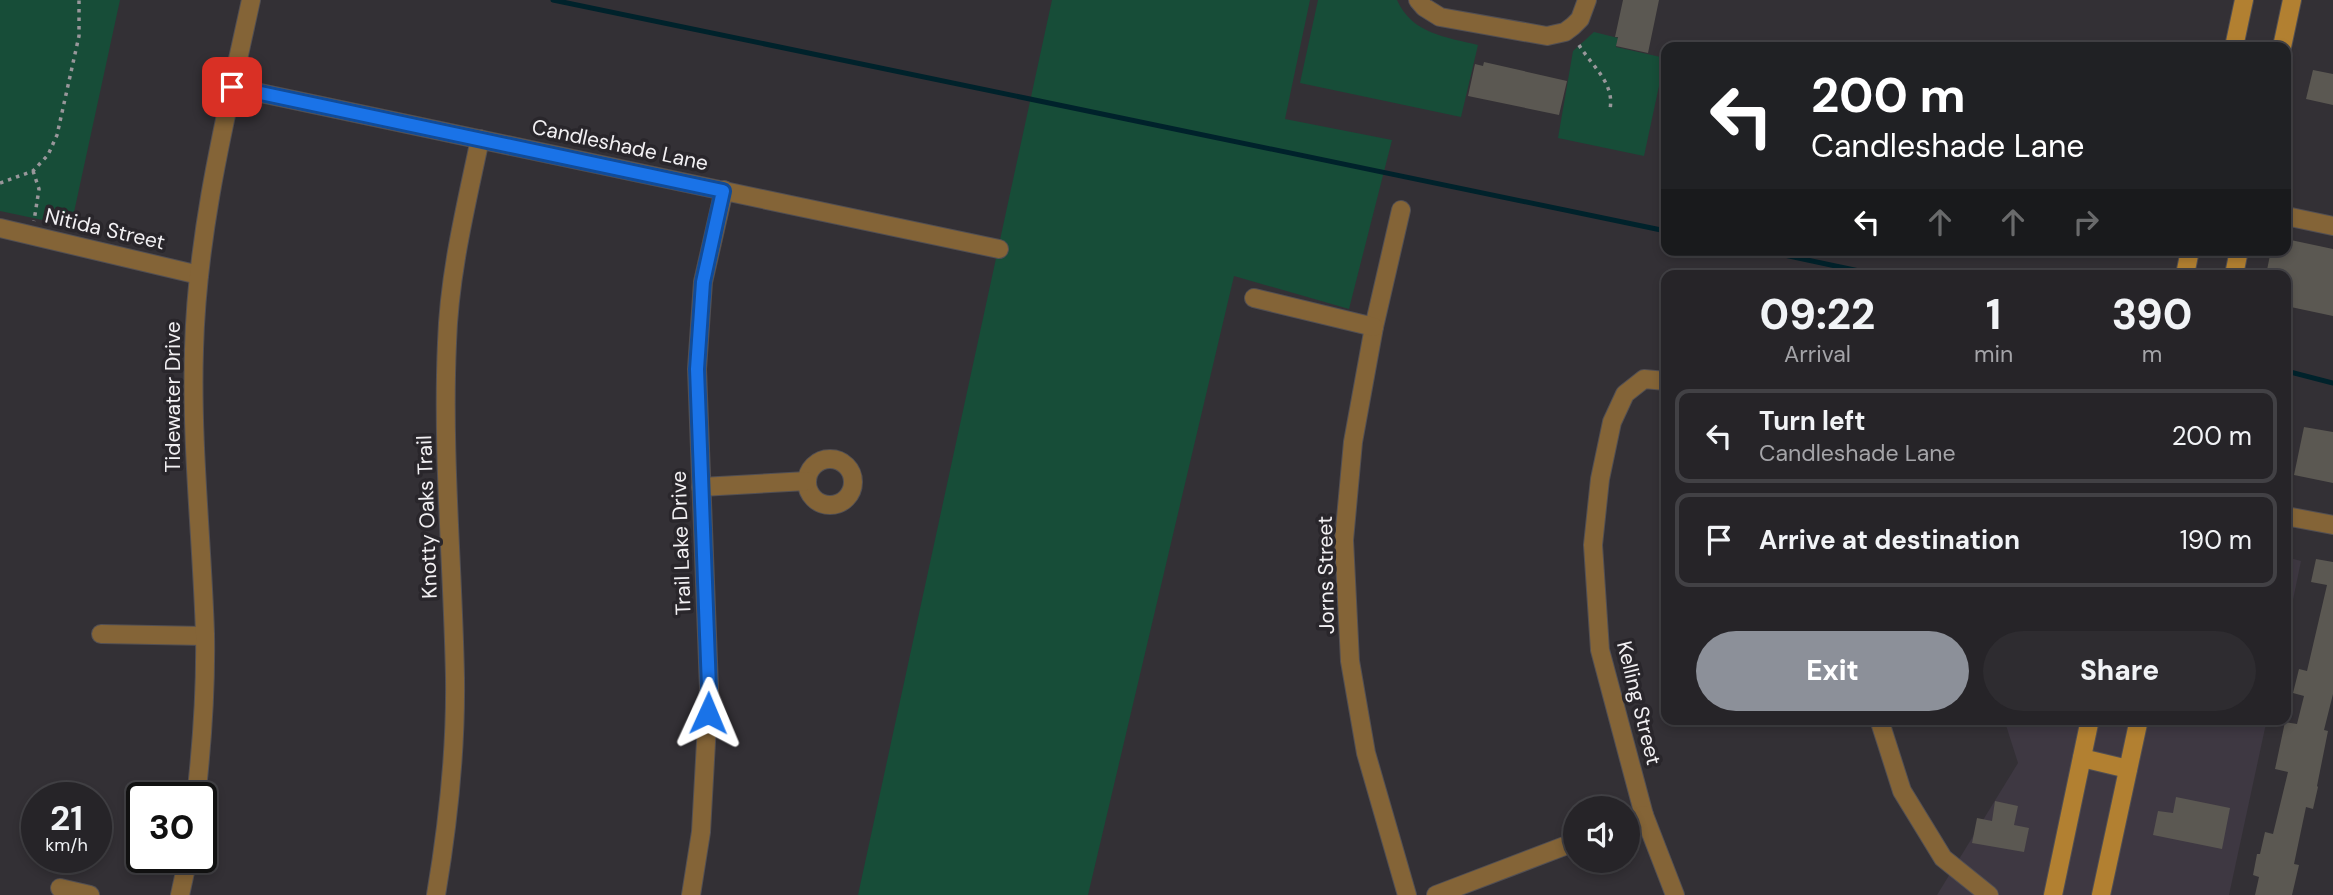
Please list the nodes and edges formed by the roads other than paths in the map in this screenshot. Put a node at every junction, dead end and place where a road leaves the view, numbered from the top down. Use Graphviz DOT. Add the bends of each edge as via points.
graph roads {
  1 [pos="251,0"];
  2 [pos="1418,0"];
  3 [pos="1587,0"];
  4 [pos="2244,0"];
  5 [pos="2292,0"];
  6 [pos="2235,42"];
  7 [pos="2283,42"];
  8 [pos="232,87"];
  9 [pos="480,139"];
  10 [pos="723,191"];
  11 [pos="1401,210"];
  12 [pos="2291,217"];
  13 [pos="2333,226"];
  14 [pos="0,228"];
  15 [pos="999,249"];
  16 [pos="199,275"];
  17 [pos="1254,298"];
  18 [pos="1374,327"];
  19 [pos="1661,381"];
  20 [pos="807,481"];
  21 [pos="701,487"];
  22 [pos="2291,517"];
  23 [pos="2333,525"];
  24 [pos="101,634"];
  25 [pos="205,636"];
  26 [pos="1881,725"];
  27 [pos="2089,725"];
  28 [pos="2137,725"];
  29 [pos="2082,758"];
  30 [pos="2128,769"];
  31 [pos="197,782"];
  32 [pos="1631,796"];
  33 [pos="1640,826"];
  34 [pos="1563,847"];
  35 [pos="185,873"];
  36 [pos="60,888"];
  37 [pos="90,895"];
  38 [pos="180,895"];
  39 [pos="436,895"];
  40 [pos="691,895"];
  41 [pos="1407,895"];
  42 [pos="1436,895"];
  43 [pos="1675,895"];
  44 [pos="1989,895"];
  45 [pos="2053,895"];
  46 [pos="2101,895"];
  1 -- 8 [label="street, Tidewater Drive"];
  2 -- 3 [label="street" via="1440,17 1537,36 1555,35 1573,26"];
  4 -- 6 [label="main road"];
  5 -- 7 [label="main road"];
  8 -- 9 [label="street, Candleshade Lane"];
  8 -- 16 [label="street, Tidewater Drive"];
  9 -- 10 [label="street, Candleshade Lane"];
  9 -- 39 [label="street, Knotty Oaks Trail" via="458,246 447,341 454,736"];
  10 -- 15 [label="street, Candleshade Lane"];
  10 -- 21 [label="street, Trail Lake Drive" via="703,282 697,369"];
  11 -- 18 [label="street, Jorns Street"];
  12 -- 13 [label="street"];
  14 -- 16 [label="street, Nitida Street"];
  16 -- 25 [label="street, Tidewater Drive" via="192,422"];
  17 -- 18 [label="street"];
  18 -- 41 [label="street, Jorns Street" via="1353,442 1344,540 1350,662 1366,753"];
  19 -- 32 [label="street, Kelling Street" via="1644,379 1625,394 1612,422 1593,545 1600,650"];
  20 -- 21 [label="street"];
  21 -- 40 [label="street, Trail Lake Drive" via="709,688 701,832"];
  22 -- 23 [label="street"];
  24 -- 25 [label="street"];
  25 -- 31 [label="street, Tidewater Drive"];
  26 -- 44 [label="street" via="1902,791 1929,836 1943,858"];
  27 -- 29 [label="main road"];
  28 -- 30 [label="main road"];
  29 -- 30 [label="main road"];
  29 -- 45 [label="main road"];
  30 -- 46 [label="main road"];
  33 -- 43 [label="street, Kelling Street"];
  34 -- 42 [label="street"];
  35 -- 38 [label="street"];
  36 -- 37 [label="street"];
}
